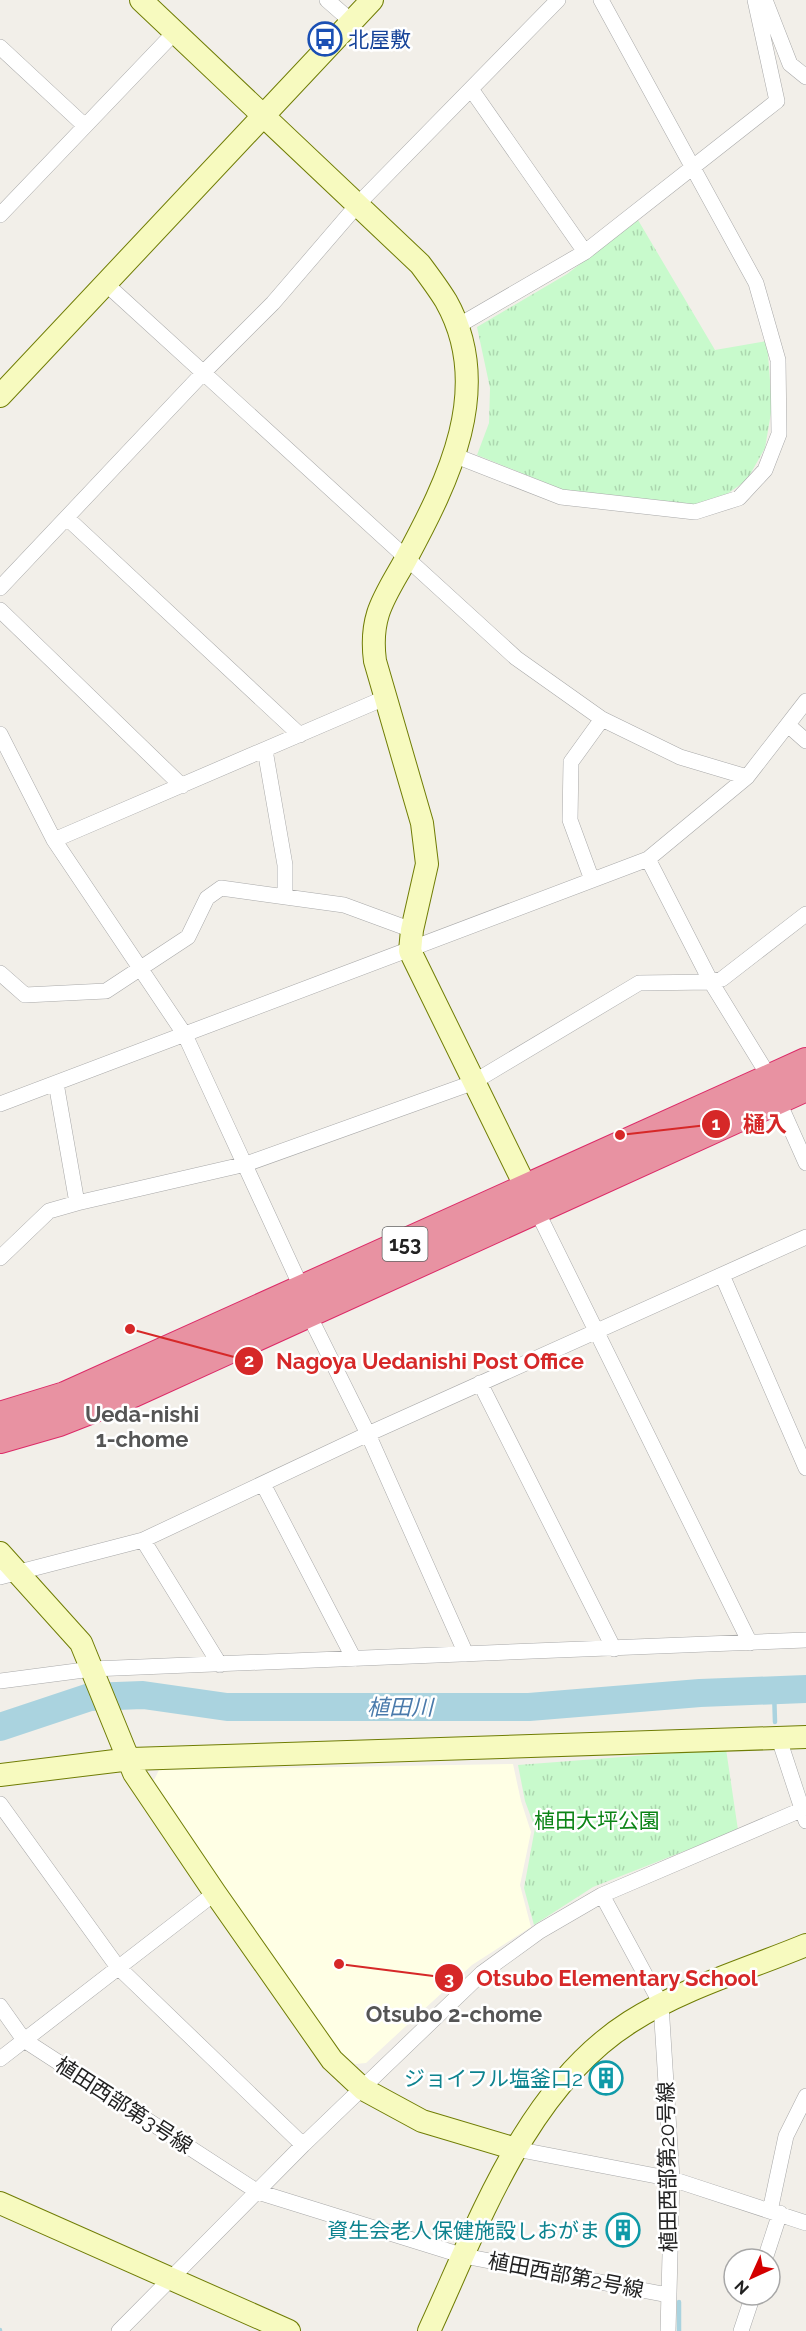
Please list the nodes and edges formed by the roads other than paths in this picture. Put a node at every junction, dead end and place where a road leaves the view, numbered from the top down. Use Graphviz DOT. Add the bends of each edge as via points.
graph roads {
  1 [pos="141,0"];
  2 [pos="327,0"];
  3 [pos="372,0"];
  4 [pos="558,0"];
  5 [pos="601,0"];
  6 [pos="755,0"];
  7 [pos="765,0"];
  8 [pos="351,21"];
  9 [pos="175,32"];
  10 [pos="0,47"];
  11 [pos="806,77"];
  12 [pos="471,89"];
  13 [pos="263,114"];
  14 [pos="85,126"];
  15 [pos="692,167"];
  16 [pos="359,203"];
  17 [pos="1,213"];
  18 [pos="585,252"];
  19 [pos="105,283"];
  20 [pos="456,327"];
  21 [pos="204,372"];
  22 [pos="3,387"];
  23 [pos="456,456"];
  24 [pos="67,518"];
  25 [pos="405,559"];
  26 [pos="0,588"];
  27 [pos="0,610"];
  28 [pos="387,698"];
  29 [pos="806,701"];
  30 [pos="602,719"];
  31 [pos="788,725"];
  32 [pos="0,734"];
  33 [pos="300,735"];
  34 [pos="806,741"];
  35 [pos="265,750"];
  36 [pos="4,752"];
  37 [pos="747,777"];
  38 [pos="182,786"];
  39 [pos="54,840"];
  40 [pos="648,859"];
  41 [pos="592,880"];
  42 [pos="285,897"];
  43 [pos="806,914"];
  44 [pos="411,940"];
  45 [pos="140,969"];
  46 [pos="0,973"];
  47 [pos="711,982"];
  48 [pos="185,1035"];
  49 [pos="806,1062"];
  50 [pos="56,1083"];
  51 [pos="472,1083"];
  52 [pos="806,1087"];
  53 [pos="774,1089"];
  54 [pos="1,1100"];
  55 [pos="806,1163"];
  56 [pos="246,1164"];
  57 [pos="531,1199"];
  58 [pos="76,1203"];
  59 [pos="806,1237"];
  60 [pos="0,1258"];
  61 [pos="722,1275"];
  62 [pos="305,1302"];
  63 [pos="596,1331"];
  64 [pos="480,1383"];
  65 [pos="0,1416"];
  66 [pos="368,1434"];
  67 [pos="0,1439"];
  68 [pos="806,1468"];
  69 [pos="263,1484"];
  70 [pos="143,1540"];
  71 [pos="0,1553"];
  72 [pos="10,1574"];
  73 [pos="806,1640"];
  74 [pos="750,1643"];
  75 [pos="614,1649"];
  76 [pos="466,1654"];
  77 [pos="354,1659"];
  78 [pos="220,1665"];
  79 [pos="92,1670"];
  80 [pos="0,1682"];
  81 [pos="806,1737"];
  82 [pos="779,1739"];
  83 [pos="129,1755"];
  84 [pos="0,1775"];
  85 [pos="0,1804"];
  86 [pos="804,1816"];
  87 [pos="214,1893"];
  88 [pos="602,1895"];
  89 [pos="806,1946"];
  90 [pos="117,1966"];
  91 [pos="661,2004"];
  92 [pos="0,2006"];
  93 [pos="24,2040"];
  94 [pos="0,2059"];
  95 [pos="363,2089"];
  96 [pos="806,2096"];
  97 [pos="303,2145"];
  98 [pos="516,2149"];
  99 [pos="672,2179"];
  100 [pos="258,2192"];
  101 [pos="0,2203"];
  102 [pos="775,2212"];
  103 [pos="806,2223"];
  104 [pos="768,2247"];
  105 [pos="464,2256"];
  106 [pos="169,2280"];
  107 [pos="668,2295"];
  108 [pos="749,2307"];
  109 [pos="119,2331"];
  110 [pos="287,2331"];
  111 [pos="429,2331"];
  112 [pos="668,2331"];
  113 [pos="741,2331"];
  1 -- 9 [label="street"];
  2 -- 8 [label="street"];
  3 -- 8 [label="street"];
  4 -- 12 [label="street"];
  5 -- 15 [label="street"];
  6 -- 15 [label="street" via="777,101"];
  7 -- 11 [label="street" via="790,64"];
  8 -- 13 [label="street"];
  9 -- 13 [label="street"];
  9 -- 14 [label="street"];
  10 -- 14 [label="street"];
  12 -- 16 [label="street"];
  12 -- 18 [label="street"];
  13 -- 16 [label="street"];
  13 -- 19 [label="street"];
  14 -- 17 [label="street"];
  15 -- 18 [label="street"];
  15 -- 23 [label="street" via="756,283 778,360 779,434 765,470 739,498 695,512 561,497"];
  16 -- 20 [label="street" via="420,264 446,303"];
  16 -- 21 [label="street" via="273,303"];
  18 -- 20 [label="street"];
  19 -- 21 [label="street"];
  19 -- 22 [label="street"];
  20 -- 23 [label="street" via="468,392"];
  21 -- 24 [label="street"];
  21 -- 25 [label="street"];
  23 -- 25 [label="street"];
  24 -- 26 [label="street"];
  24 -- 33 [label="street"];
  25 -- 28 [label="street" via="379,606 373,642"];
  25 -- 30 [label="street" via="516,658"];
  27 -- 38 [label="street"];
  28 -- 33 [label="street"];
  28 -- 44 [label="street" via="422,823 427,864"];
  29 -- 31 [label="street"];
  30 -- 37 [label="street" via="680,757"];
  30 -- 41 [label="street" via="571,762 570,820"];
  31 -- 34 [label="street"];
  31 -- 37 [label="street"];
  32 -- 36 [label="street"];
  33 -- 35 [label="street"];
  35 -- 38 [label="street"];
  35 -- 42 [label="street" via="285,865"];
  36 -- 39 [label="street"];
  37 -- 40 [label="street"];
  38 -- 39 [label="street"];
  39 -- 45 [label="street"];
  40 -- 41 [label="street"];
  40 -- 47 [label="street"];
  41 -- 44 [label="street"];
  42 -- 44 [label="street" via="344,905"];
  42 -- 45 [label="street" via="221,888 207,898 188,937"];
  43 -- 47 [label="street" via="722,979"];
  44 -- 48 [label="street"];
  44 -- 51 [label="street"];
  45 -- 46 [label="street" via="106,991 25,995"];
  45 -- 48 [label="street"];
  47 -- 51 [label="street" via="639,982"];
  47 -- 53 [label="street"];
  48 -- 50 [label="street"];
  48 -- 56 [label="street"];
  49 -- 53 [label="highway, 153"];
  50 -- 54 [label="street"];
  50 -- 58 [label="street"];
  51 -- 56 [label="street"];
  51 -- 57 [label="street"];
  52 -- 53 [label="highway, 153"];
  53 -- 55 [label="street"];
  53 -- 57 [label="highway, 153"];
  56 -- 58 [label="street"];
  56 -- 62 [label="street"];
  57 -- 62 [label="highway, 153"];
  57 -- 63 [label="street"];
  58 -- 60 [label="street" via="50,1211"];
  59 -- 61 [label="street"];
  61 -- 63 [label="street"];
  61 -- 68 [label="street"];
  62 -- 65 [label="highway, 153" via="65,1396"];
  62 -- 66 [label="street"];
  62 -- 67 [label="highway, 153" via="133,1393 59,1422"];
  63 -- 64 [label="street"];
  63 -- 74 [label="street"];
  64 -- 66 [label="street"];
  64 -- 75 [label="street"];
  66 -- 69 [label="street"];
  66 -- 76 [label="street"];
  69 -- 70 [label="street"];
  69 -- 77 [label="street"];
  70 -- 72 [label="street"];
  70 -- 78 [label="street"];
  71 -- 72 [label="street"];
  72 -- 79 [label="street" via="81,1643"];
  73 -- 74 [label="street"];
  74 -- 75 [label="street"];
  75 -- 76 [label="street"];
  76 -- 77 [label="street"];
  77 -- 78 [label="street"];
  78 -- 79 [label="street"];
  79 -- 80 [label="street"];
  79 -- 83 [label="street"];
  81 -- 82 [label="street"];
  82 -- 83 [label="street"];
  82 -- 86 [label="street"];
  83 -- 84 [label="street"];
  83 -- 87 [label="street" via="134,1773"];
  85 -- 90 [label="street"];
  86 -- 88 [label="street"];
  87 -- 90 [label="street"];
  87 -- 95 [label="street" via="332,2060"];
  88 -- 91 [label="street"];
  88 -- 95 [label="street" via="540,1931 482,1973"];
  89 -- 91 [label="street"];
  90 -- 93 [label="street"];
  90 -- 97 [label="street"];
  91 -- 98 [label="street" via="630,2022 573,2069 535,2117"];
  91 -- 99 [label="street, 植田西部第20号線"];
  92 -- 93 [label="street, 植田西部第3号線"];
  93 -- 94 [label="street"];
  93 -- 100 [label="street, 植田西部第3号線"];
  95 -- 97 [label="street"];
  95 -- 98 [label="street" via="422,2121"];
  96 -- 102 [label="street" via="786,2136"];
  97 -- 100 [label="street"];
  98 -- 99 [label="street"];
  98 -- 105 [label="street"];
  99 -- 102 [label="street"];
  99 -- 107 [label="street, 植田西部第20号線"];
  100 -- 105 [label="street, 植田西部第2号線"];
  100 -- 106 [label="street"];
  101 -- 106 [label="street"];
  102 -- 103 [label="street"];
  102 -- 104 [label="street"];
  105 -- 107 [label="street, 植田西部第2号線"];
  105 -- 111 [label="street"];
  106 -- 109 [label="street"];
  106 -- 110 [label="street"];
  107 -- 112 [label="street, 植田西部第20号線"];
  108 -- 113 [label="street"];
}
